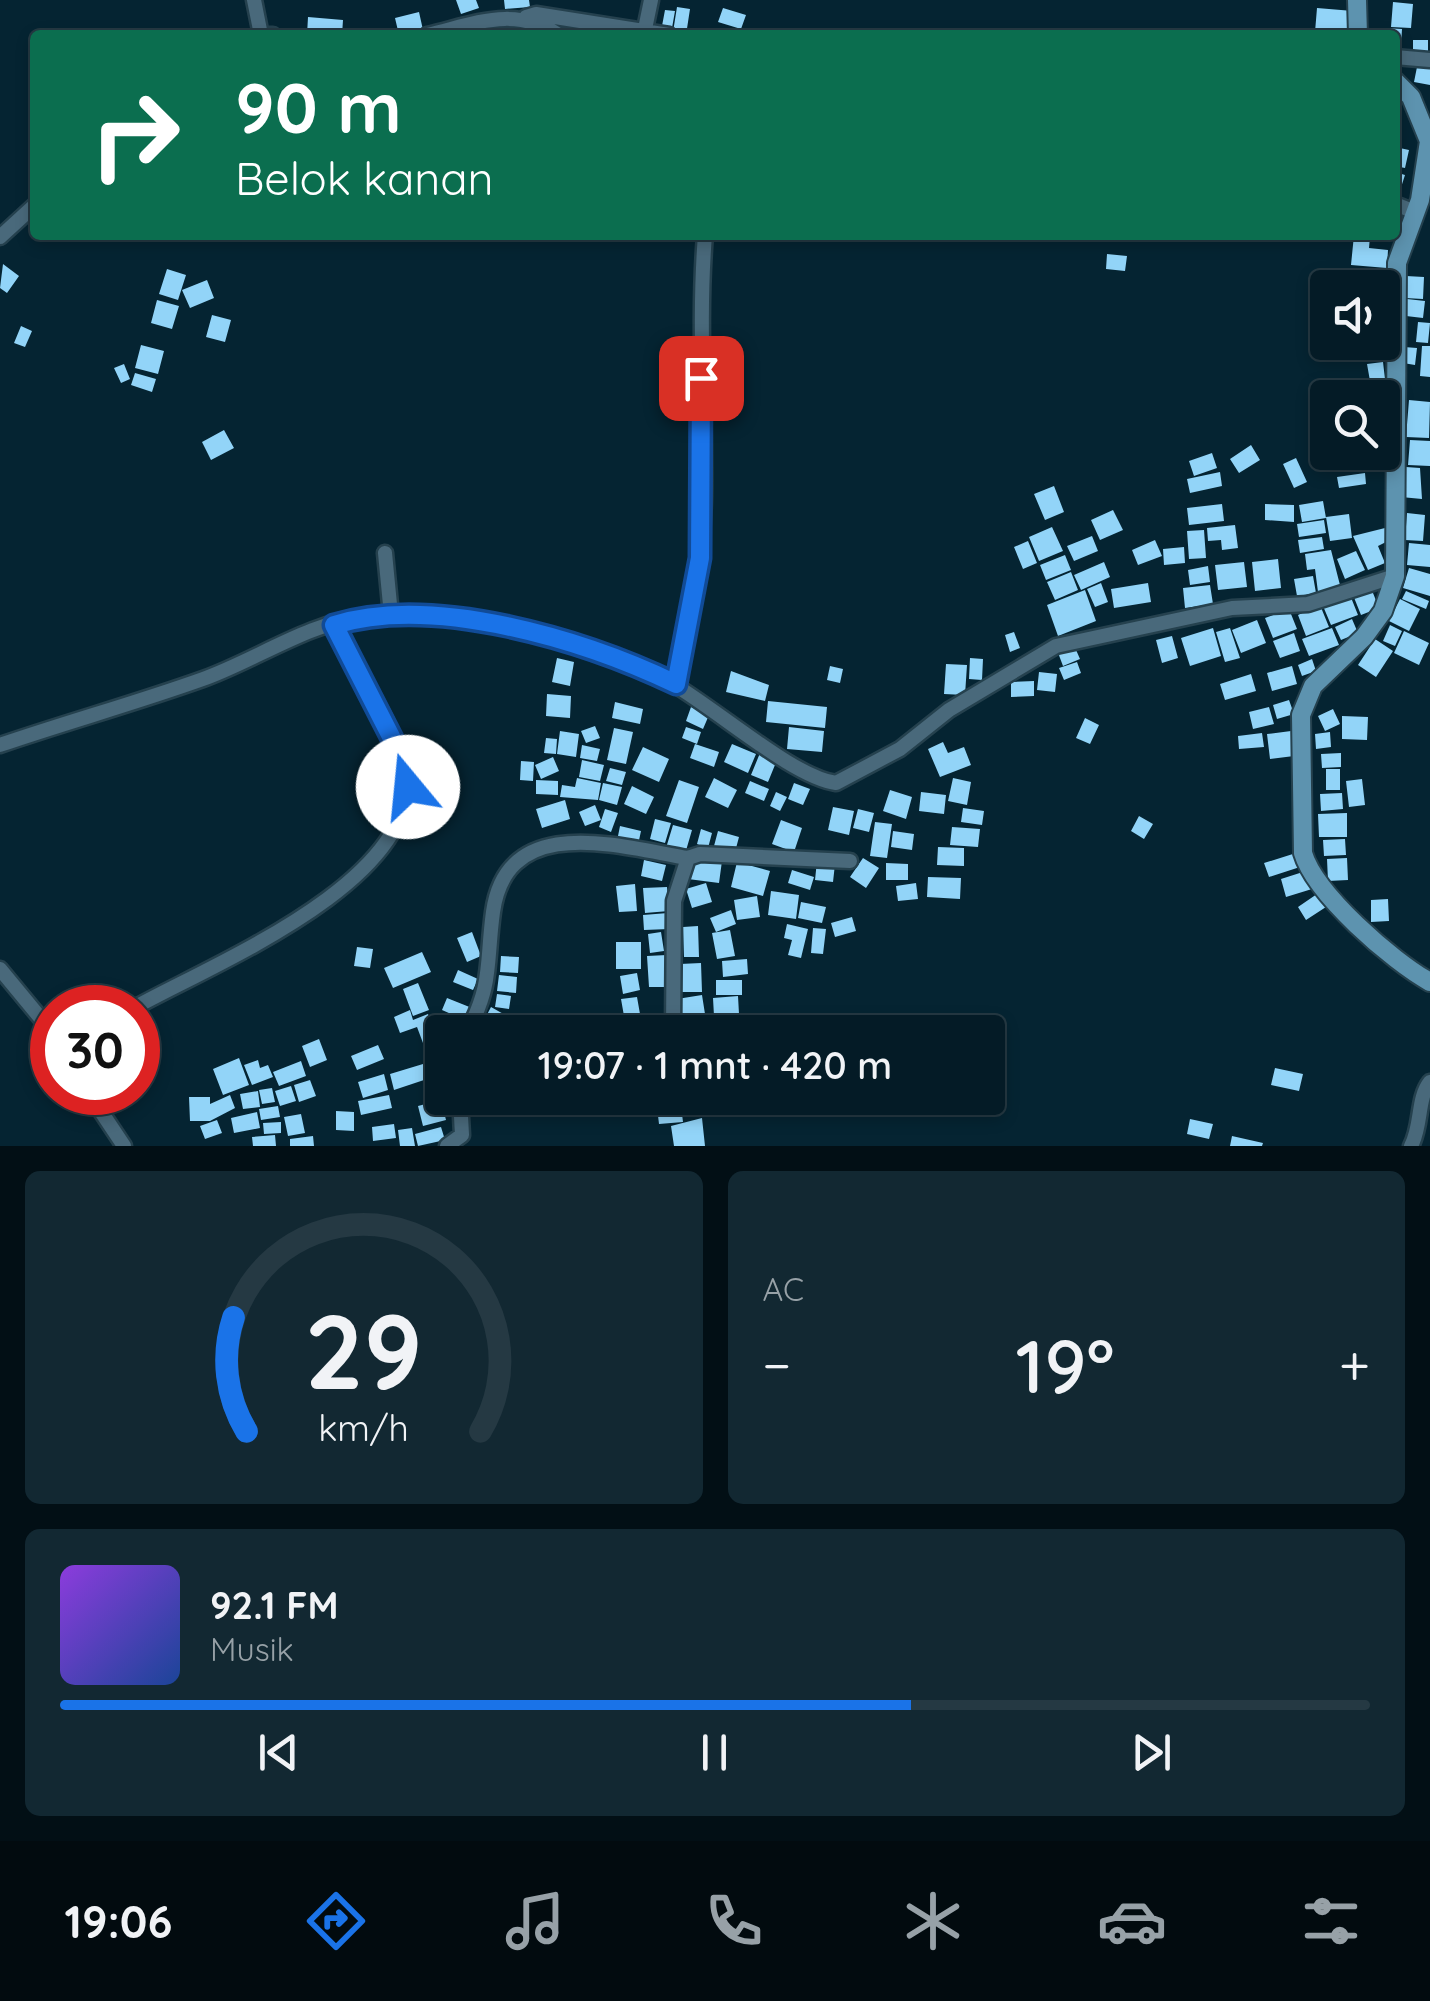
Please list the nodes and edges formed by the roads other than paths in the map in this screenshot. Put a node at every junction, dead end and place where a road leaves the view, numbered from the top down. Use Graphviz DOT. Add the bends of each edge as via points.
graph roads {
  1 [pos="254,0"];
  2 [pos="652,0"];
  3 [pos="1357,0"];
  4 [pos="526,17"];
  5 [pos="646,29"];
  6 [pos="261,30"];
  7 [pos="448,30"];
  8 [pos="549,30"];
  9 [pos="650,30"];
  10 [pos="1358,30"];
  11 [pos="1400,58"];
  12 [pos="1430,60"];
  13 [pos="1400,87"];
  14 [pos="1400,206"];
  15 [pos="30,209"];
  16 [pos="1415,212"];
  17 [pos="0,237"];
  18 [pos="704,240"];
  19 [pos="386,553"];
  20 [pos="1396,576"];
  21 [pos="391,615"];
  22 [pos="334,625"];
  23 [pos="676,684"];
  24 [pos="0,745"];
  25 [pos="688,858"];
  26 [pos="850,861"];
  27 [pos="0,969"];
  28 [pos="1430,982"];
  29 [pos="160,993"];
  30 [pos="30,1005"];
  31 [pos="475,1015"];
  32 [pos="673,1015"];
  33 [pos="1430,1082"];
  34 [pos="103,1115"];
  35 [pos="461,1115"];
  36 [pos="124,1146"];
  37 [pos="447,1146"];
  38 [pos="1412,1146"];
  1 -- 6 [label="street"];
  2 -- 5 [label="street"];
  3 -- 10 [label="main road"];
  4 -- 5 [label="street"];
  4 -- 7 [label="street"];
  4 -- 8 [label="street"];
  5 -- 9 [label="street"];
  11 -- 12 [label="street"];
  13 -- 16 [label="main road" via="1429,141"];
  14 -- 16 [label="street"];
  15 -- 17 [label="street"];
  16 -- 20 [label="main road" via="1397,263"];
  18 -- 23 [label="street" via="704,496 700,558"];
  19 -- 21 [label="street"];
  20 -- 23 [label="street" via="1308,604 1232,608 1056,646 844,782 806,771"];
  20 -- 28 [label="main road" via="1384,611 1313,686 1301,716 1303,853 1352,919"];
  21 -- 22 [label="street"];
  21 -- 23 [label="street" via="485,623 600,653"];
  22 -- 24 [label="street" via="204,679"];
  22 -- 29 [label="street" via="403,760 408,787 392,836 324,901"];
  25 -- 26 [label="street"];
  25 -- 31 [label="street" via="562,842 520,858 493,908 489,981"];
  25 -- 32 [label="street" via="674,901"];
  27 -- 30 [label="street"];
  33 -- 38 [label="street"];
  34 -- 36 [label="street"];
  35 -- 37 [label="street" via="462,1134"];
}
